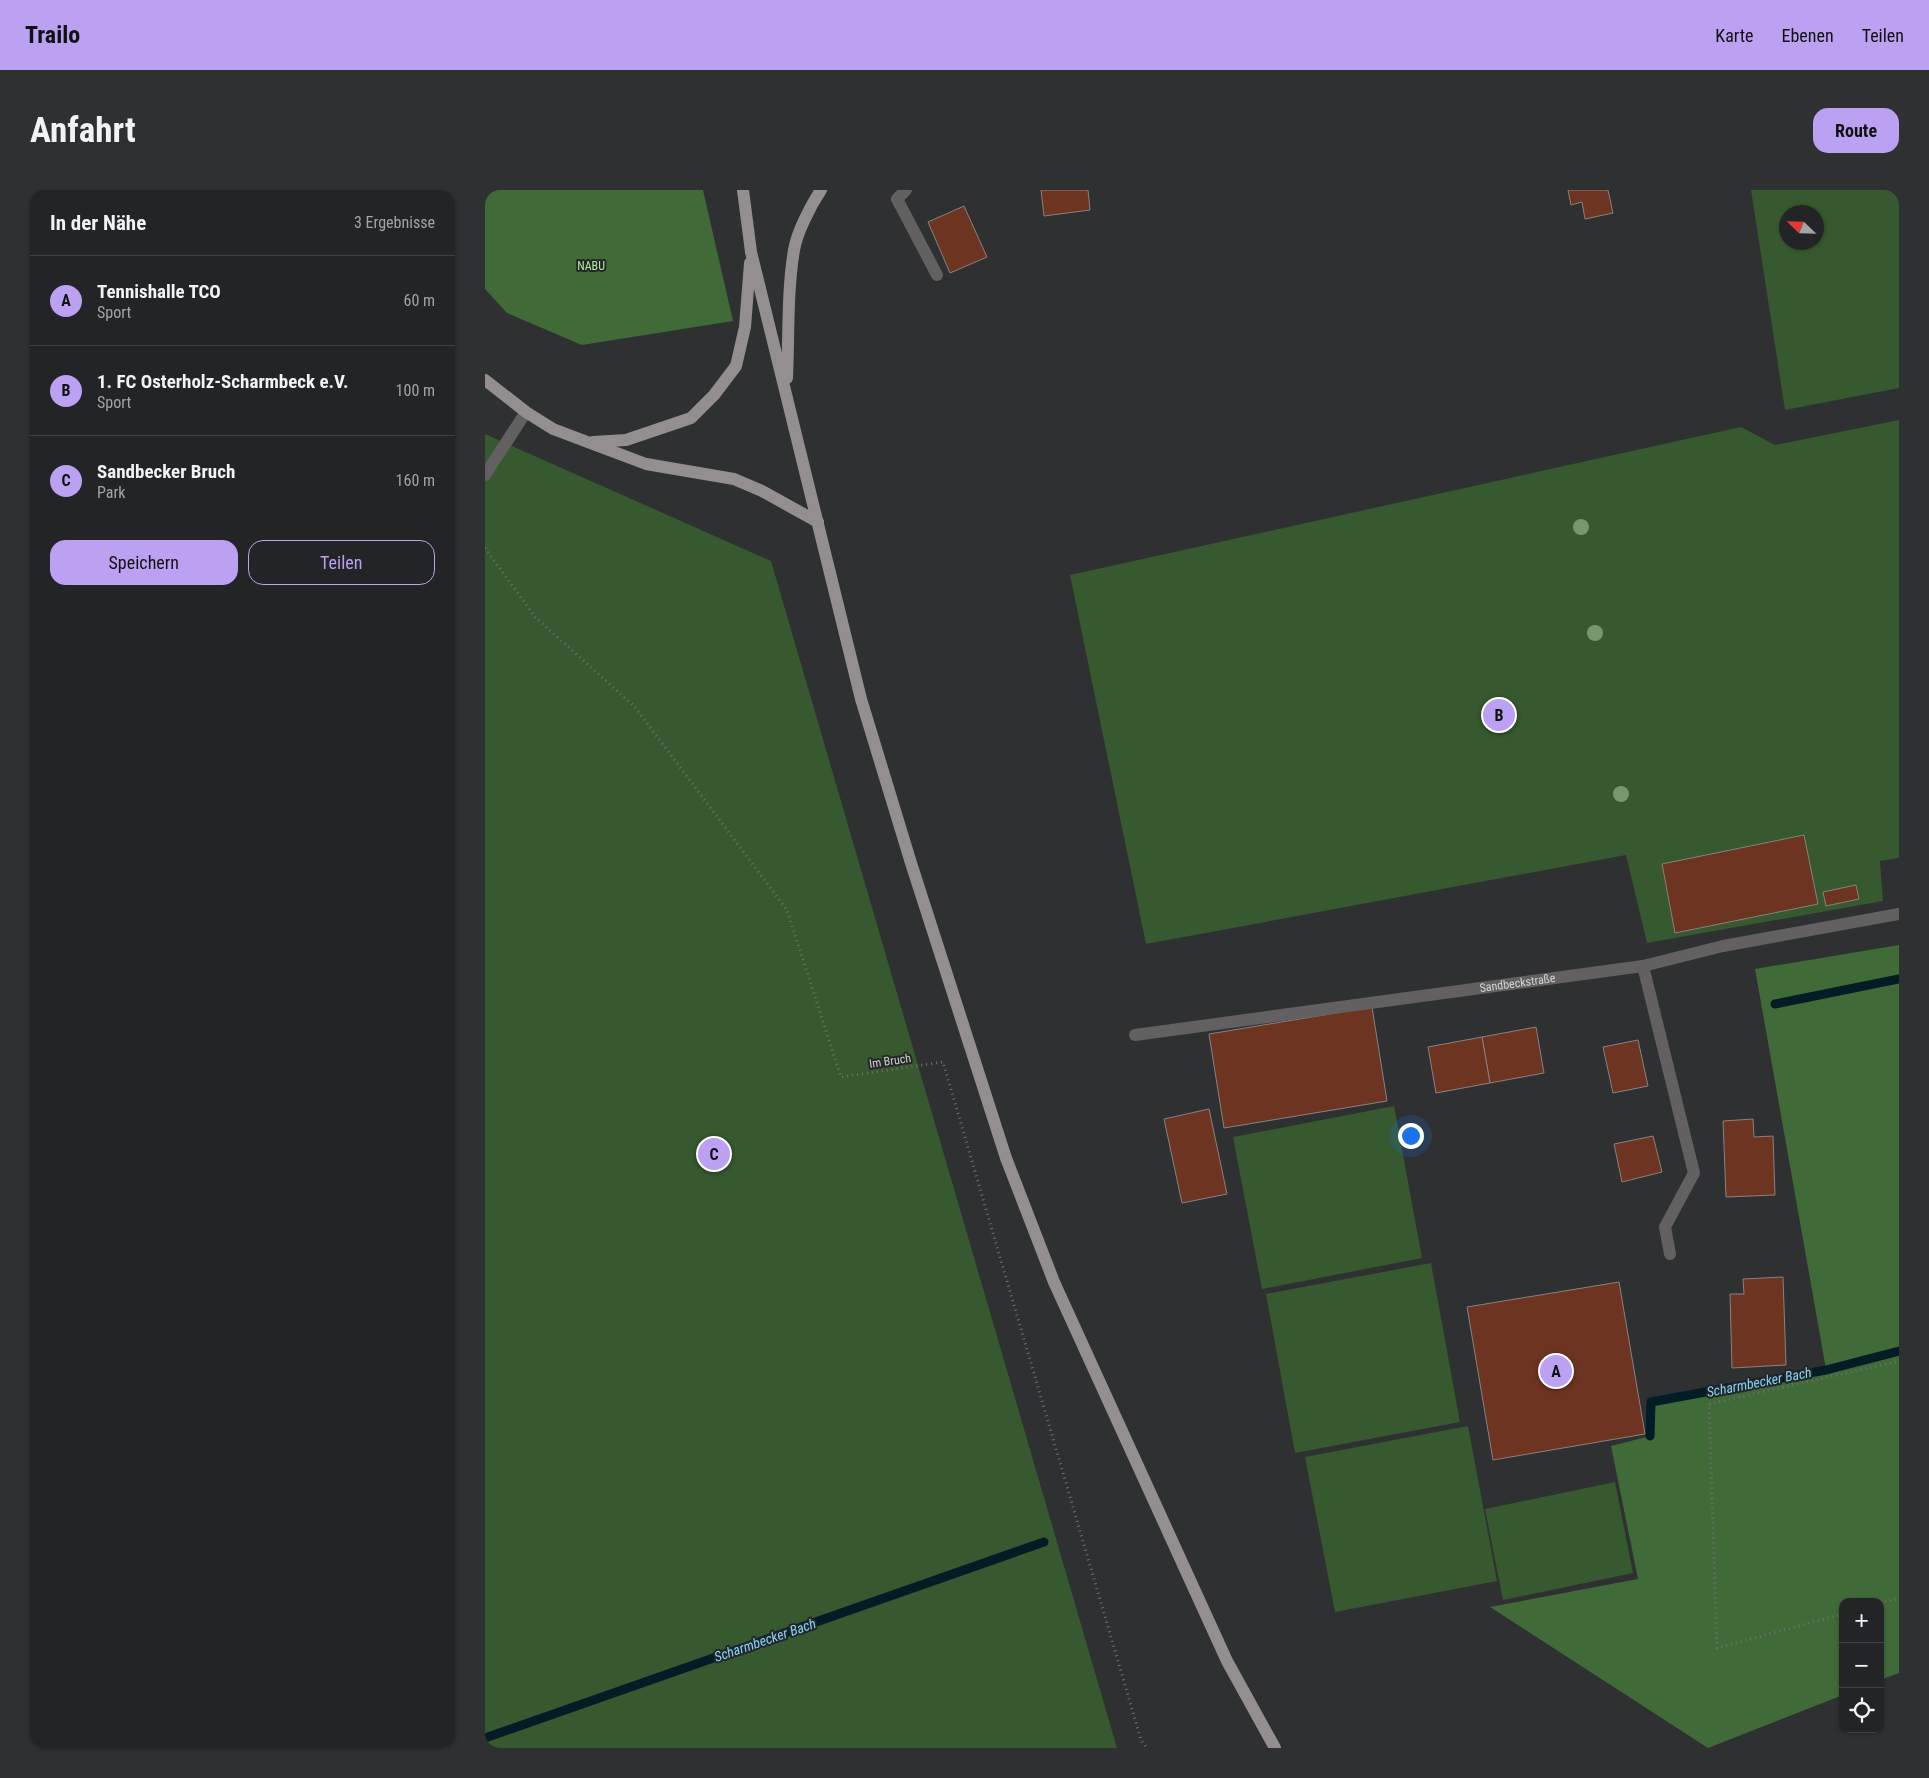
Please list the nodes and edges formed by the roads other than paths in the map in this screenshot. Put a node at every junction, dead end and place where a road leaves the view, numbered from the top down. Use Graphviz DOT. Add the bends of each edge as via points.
graph roads {
  1 [pos="743,190"];
  2 [pos="821,190"];
  3 [pos="906,190"];
  4 [pos="751,252"];
  5 [pos="937,275"];
  6 [pos="485,380"];
  7 [pos="787,396"];
  8 [pos="526,412"];
  9 [pos="588,442"];
  10 [pos="485,475"];
  11 [pos="818,522"];
  12 [pos="1899,914"];
  13 [pos="1643,966"];
  14 [pos="1135,1035"];
  15 [pos="1670,1254"];
  16 [pos="1275,1748"];
  1 -- 4 [label="main road"];
  2 -- 7 [label="main road" via="795,248 790,285"];
  3 -- 5 [label="street" via="897,199"];
  4 -- 7 [label="main road"];
  4 -- 9 [label="main road" via="745,327 735,366 714,395 691,418 626,440"];
  6 -- 8 [label="main road"];
  7 -- 11 [label="main road"];
  8 -- 9 [label="main road" via="553,429"];
  8 -- 10 [label="street"];
  9 -- 11 [label="main road" via="646,464 734,479"];
  11 -- 16 [label="main road" via="861,699 1006,1158 1053,1282 1227,1661"];
  12 -- 13 [label="street, Sandbeckstraße" via="1723,946"];
  13 -- 14 [label="street, Sandbeckstraße"];
  13 -- 15 [label="street" via="1694,1172 1665,1227"];
}
